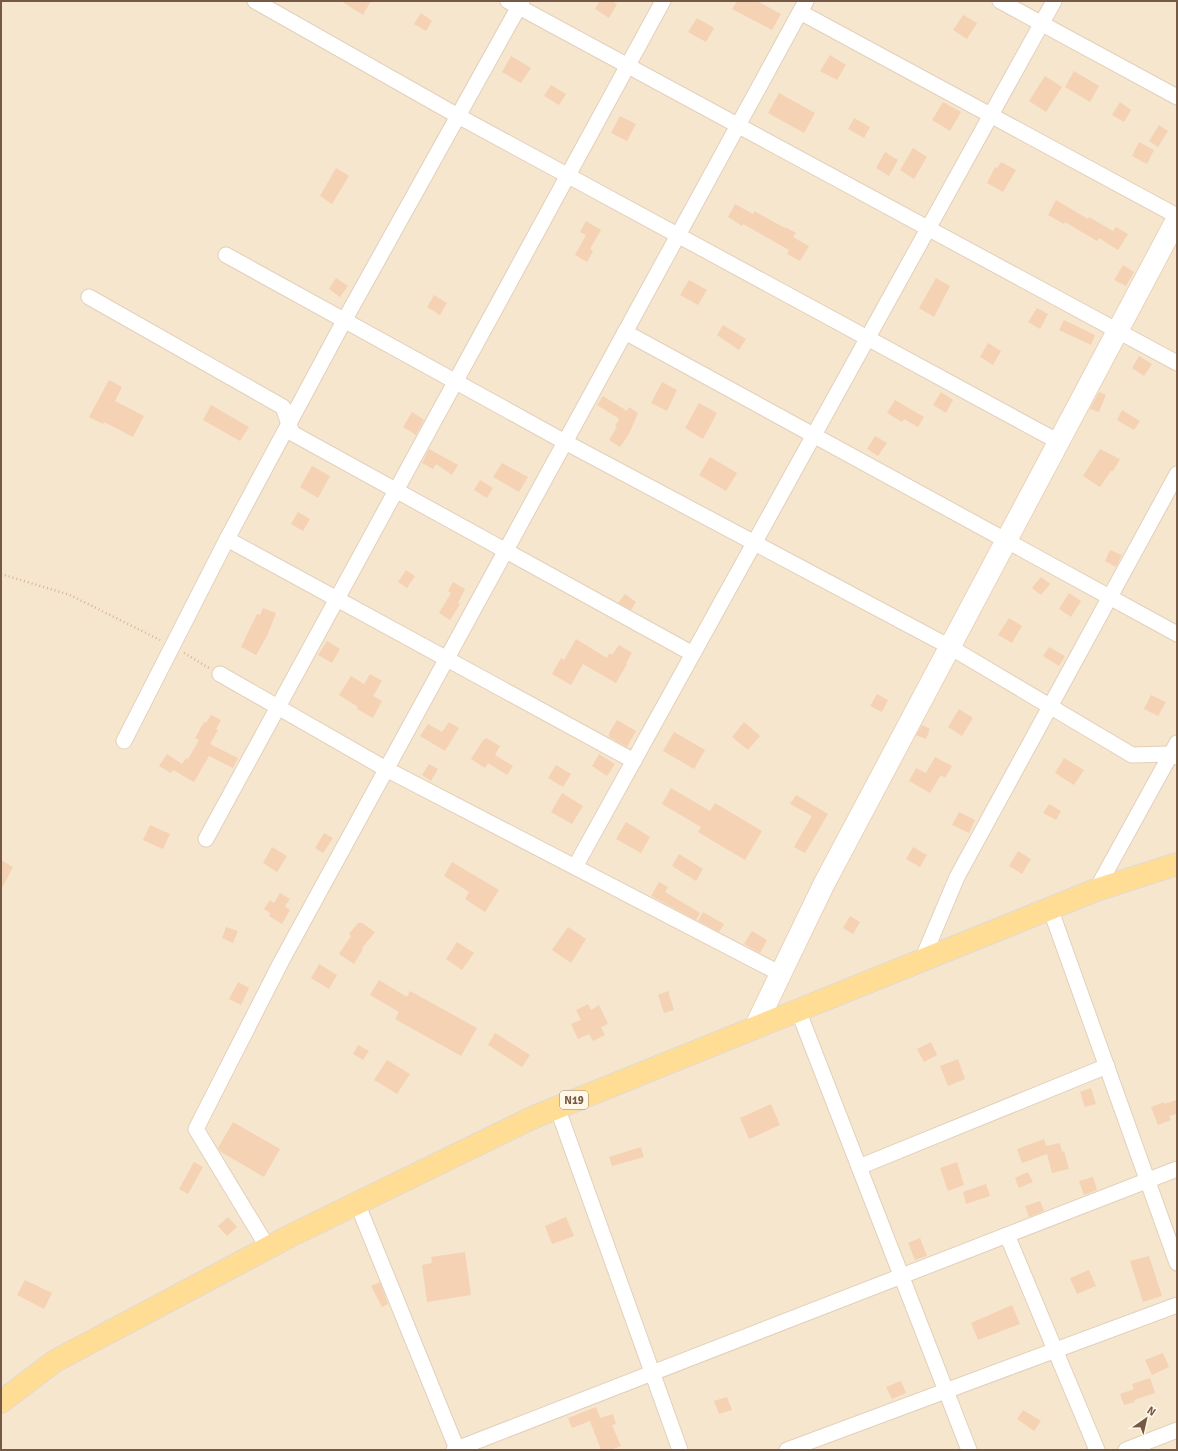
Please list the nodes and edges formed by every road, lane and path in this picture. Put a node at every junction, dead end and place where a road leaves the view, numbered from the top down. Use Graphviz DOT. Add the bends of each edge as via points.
graph roads {
  1 [pos="255,1"];
  2 [pos="663,1"];
  3 [pos="1000,1"];
  4 [pos="1054,1"];
  5 [pos="516,3"];
  6 [pos="803,7"];
  7 [pos="1042,24"];
  8 [pos="628,66"];
  9 [pos="1177,97"];
  10 [pos="991,115"];
  11 [pos="458,116"];
  12 [pos="738,126"];
  13 [pos="568,176"];
  14 [pos="1177,216"];
  15 [pos="1177,219"];
  16 [pos="928,228"];
  17 [pos="678,236"];
  18 [pos="226,255"];
  19 [pos="89,297"];
  20 [pos="344,321"];
  21 [pos="1118,331"];
  22 [pos="625,332"];
  23 [pos="867,338"];
  24 [pos="1177,363"];
  25 [pos="455,382"];
  26 [pos="289,424"];
  27 [pos="814,435"];
  28 [pos="565,442"];
  29 [pos="1059,442"];
  30 [pos="1177,474"];
  31 [pos="396,490"];
  32 [pos="227,539"];
  33 [pos="1006,541"];
  34 [pos="754,543"];
  35 [pos="506,551"];
  36 [pos="1,574"];
  37 [pos="1110,598"];
  38 [pos="336,599"];
  39 [pos="1177,634"];
  40 [pos="172,646"];
  41 [pos="950,647"];
  42 [pos="693,654"];
  43 [pos="447,659"];
  44 [pos="220,674"];
  45 [pos="1050,706"];
  46 [pos="277,707"];
  47 [pos="124,741"];
  48 [pos="1175,751"];
  49 [pos="634,761"];
  50 [pos="386,769"];
  51 [pos="206,839"];
  52 [pos="1177,864"];
  53 [pos="575,867"];
  54 [pos="1096,890"];
  55 [pos="1050,908"];
  56 [pos="922,960"];
  57 [pos="781,974"];
  58 [pos="798,1010"];
  59 [pos="755,1027"];
  60 [pos="1107,1066"];
  61 [pos="557,1107"];
  62 [pos="859,1167"];
  63 [pos="1177,1169"];
  64 [pos="1148,1181"];
  65 [pos="357,1203"];
  66 [pos="1007,1235"];
  67 [pos="268,1248"];
  68 [pos="1177,1263"];
  69 [pos="902,1276"];
  70 [pos="1177,1305"];
  71 [pos="1056,1350"];
  72 [pos="652,1373"];
  73 [pos="946,1391"];
  74 [pos="1,1402"];
  75 [pos="1177,1430"];
  76 [pos="456,1450"];
  77 [pos="680,1450"];
  78 [pos="787,1450"];
  79 [pos="969,1450"];
  80 [pos="1098,1450"];
  81 [pos="1126,1450"];
  1 -- 11 [label="street"];
  2 -- 8 [label="street"];
  3 -- 7 [label="street"];
  4 -- 7 [label="street"];
  5 -- 8 [label="street"];
  5 -- 11 [label="street"];
  6 -- 10 [label="street"];
  6 -- 12 [label="street"];
  7 -- 9 [label="street"];
  7 -- 10 [label="street"];
  8 -- 12 [label="street"];
  8 -- 13 [label="street"];
  10 -- 14 [label="street"];
  10 -- 16 [label="street"];
  11 -- 13 [label="street"];
  11 -- 20 [label="street"];
  12 -- 16 [label="street"];
  12 -- 17 [label="street"];
  13 -- 17 [label="street"];
  13 -- 25 [label="street"];
  15 -- 21 [label="street"];
  16 -- 21 [label="street"];
  16 -- 23 [label="street"];
  17 -- 22 [label="street"];
  17 -- 23 [label="street"];
  18 -- 20 [label="street"];
  19 -- 26 [label="street" via="283,407"];
  20 -- 25 [label="street"];
  20 -- 26 [label="street"];
  21 -- 24 [label="street"];
  21 -- 29 [label="street"];
  22 -- 27 [label="street"];
  22 -- 28 [label="street"];
  23 -- 27 [label="street"];
  23 -- 29 [label="street"];
  25 -- 28 [label="street"];
  25 -- 31 [label="street"];
  26 -- 31 [label="street" via="292,433"];
  26 -- 32 [label="street"];
  27 -- 33 [label="street"];
  27 -- 34 [label="street"];
  28 -- 34 [label="street"];
  28 -- 35 [label="street"];
  29 -- 33 [label="street"];
  30 -- 37 [label="street"];
  31 -- 35 [label="street"];
  31 -- 38 [label="street"];
  32 -- 38 [label="street"];
  32 -- 40 [label="street"];
  33 -- 37 [label="street"];
  33 -- 41 [label="street"];
  34 -- 41 [label="street"];
  34 -- 42 [label="street"];
  35 -- 42 [label="street"];
  35 -- 43 [label="street"];
  36 -- 40 [label="path" via="70,595"];
  37 -- 39 [label="street"];
  37 -- 45 [label="street"];
  38 -- 43 [label="street"];
  38 -- 46 [label="street"];
  40 -- 44 [label="path"];
  40 -- 47 [label="street"];
  41 -- 45 [label="street"];
  41 -- 57 [label="street" via="824,884"];
  42 -- 49 [label="street"];
  43 -- 49 [label="street"];
  43 -- 50 [label="street"];
  44 -- 46 [label="street"];
  45 -- 48 [label="street" via="1132,755"];
  45 -- 56 [label="street" via="957,877"];
  46 -- 50 [label="street"];
  46 -- 51 [label="street"];
  48 -- 54 [label="street"];
  49 -- 53 [label="street"];
  50 -- 53 [label="street"];
  50 -- 67 [label="street" via="196,1129"];
  52 -- 54 [label="main road, N19"];
  53 -- 57 [label="street"];
  54 -- 55 [label="main road, N19"];
  55 -- 56 [label="main road, N19"];
  55 -- 60 [label="street"];
  56 -- 58 [label="main road, N19"];
  57 -- 59 [label="street"];
  58 -- 59 [label="main road, N19"];
  58 -- 62 [label="street"];
  59 -- 61 [label="main road, N19"];
  60 -- 62 [label="street"];
  60 -- 64 [label="street"];
  61 -- 65 [label="main road, N19"];
  61 -- 72 [label="street"];
  62 -- 69 [label="street"];
  63 -- 64 [label="street"];
  64 -- 66 [label="street"];
  64 -- 68 [label="street"];
  65 -- 67 [label="main road, N19"];
  65 -- 76 [label="street"];
  66 -- 69 [label="street"];
  66 -- 71 [label="street"];
  67 -- 74 [label="main road, N19" via="55,1361"];
  69 -- 72 [label="street"];
  69 -- 73 [label="street"];
  70 -- 71 [label="street"];
  71 -- 73 [label="street"];
  71 -- 80 [label="street"];
  72 -- 76 [label="street"];
  72 -- 77 [label="street"];
  73 -- 78 [label="street"];
  73 -- 79 [label="street"];
  75 -- 81 [label="street"];
}
